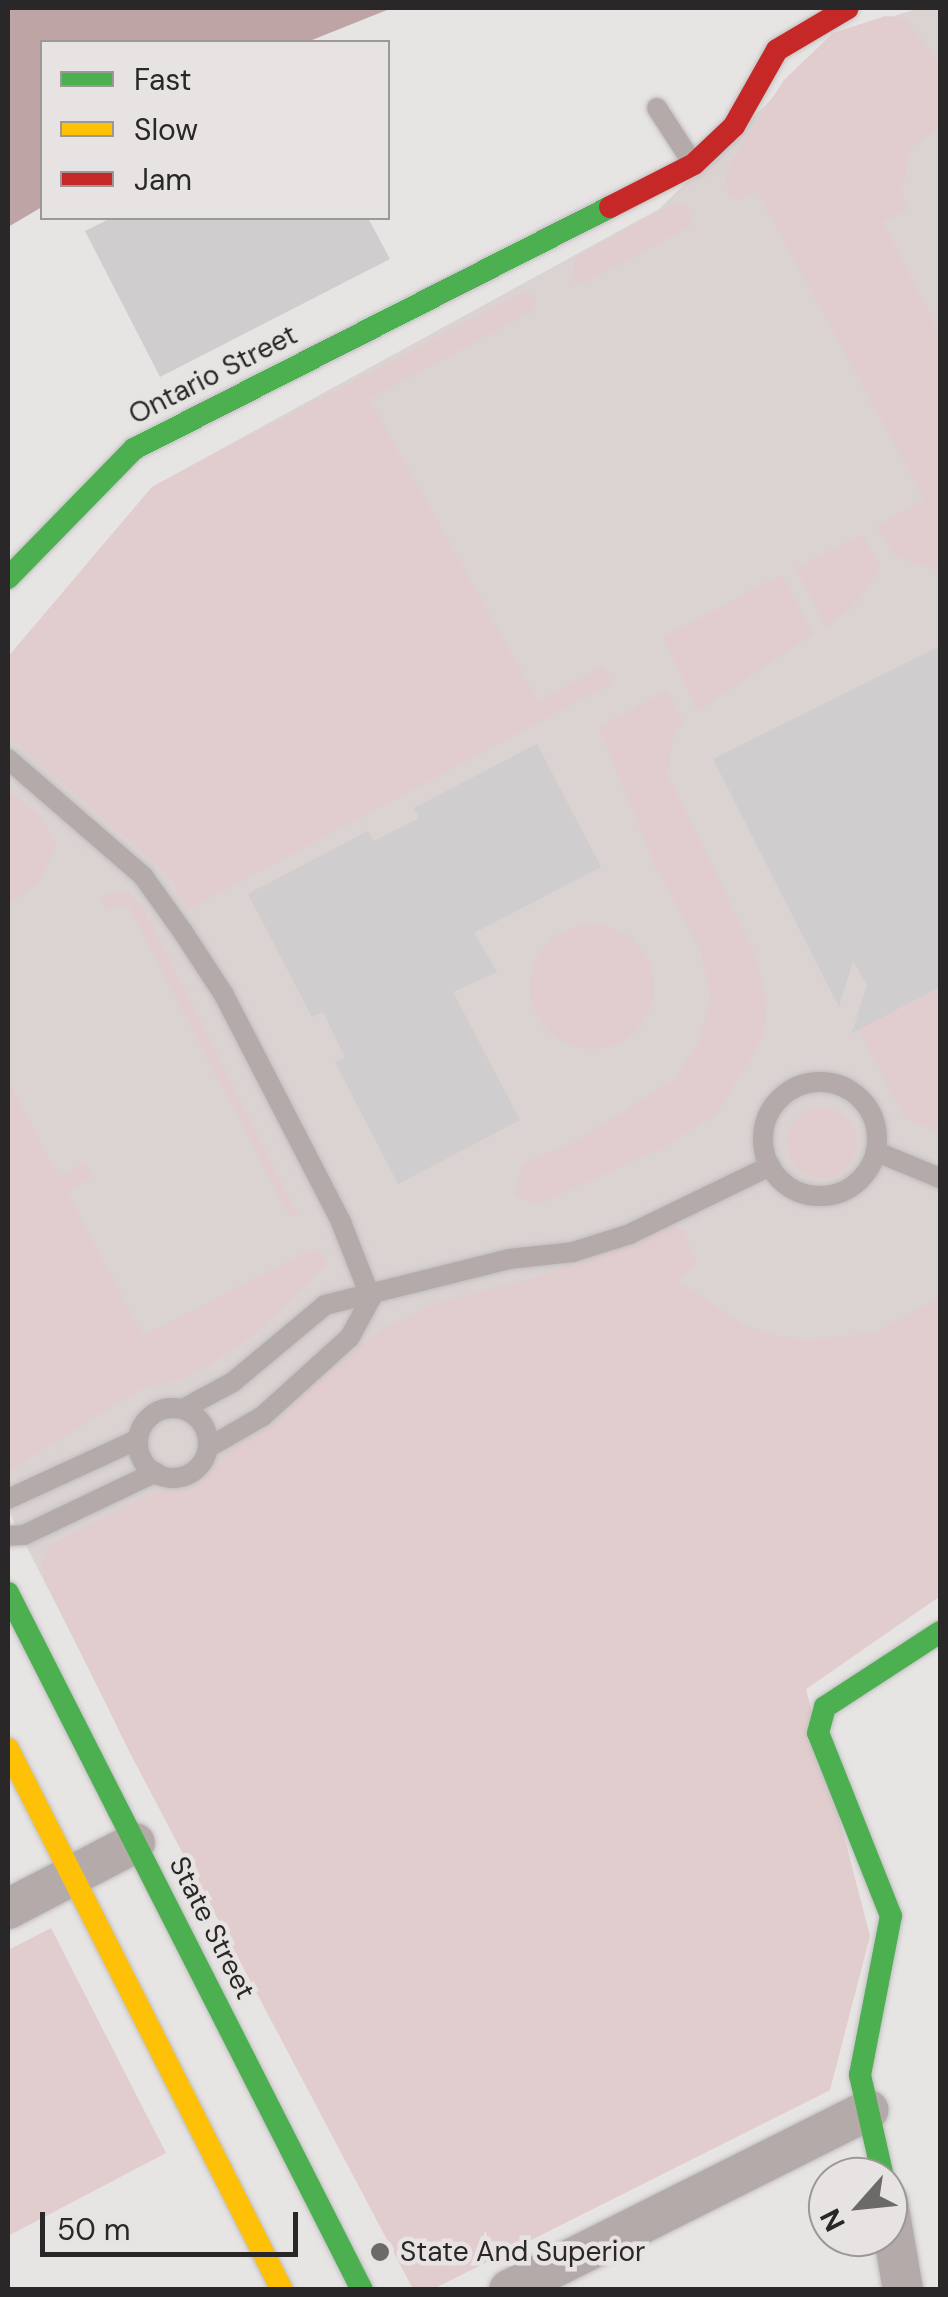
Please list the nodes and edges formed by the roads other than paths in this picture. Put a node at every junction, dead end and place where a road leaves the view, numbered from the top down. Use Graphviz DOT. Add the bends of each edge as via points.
graph roads {
  1 [pos="848,8"];
  2 [pos="657,108"];
  3 [pos="694,164"];
  4 [pos="8,578"];
  5 [pos="8,760"];
  6 [pos="876,1152"];
  7 [pos="770,1166"];
  8 [pos="940,1178"];
  9 [pos="371,1298"];
  10 [pos="183,1409"];
  11 [pos="136,1440"];
  12 [pos="209,1446"];
  13 [pos="156,1472"];
  14 [pos="8,1499"];
  15 [pos="8,1536"];
  16 [pos="8,1593"];
  17 [pos="940,1632"];
  18 [pos="8,1749"];
  19 [pos="135,1843"];
  20 [pos="73,1875"];
  21 [pos="8,1909"];
  22 [pos="868,2110"];
  23 [pos="879,2157"];
  24 [pos="897,2257"];
  25 [pos="282,2290"];
  26 [pos="362,2290"];
  27 [pos="509,2290"];
  28 [pos="903,2290"];
  1 -- 3 [label="street, Ontario Street" via="777,50 734,126"];
  2 -- 3 [label="lane"];
  3 -- 4 [label="street, Ontario Street" via="134,448"];
  5 -- 9 [label="lane" via="142,876 183,932 224,996 342,1222"];
  6 -- 7 [label="lane" via="859,1182 828,1196 794,1190"];
  6 -- 7 [label="lane" via="873,1115 863,1100 848,1088 813,1082 780,1098 769,1113 764,1148"];
  6 -- 8 [label="lane"];
  7 -- 9 [label="lane" via="630,1234 573,1252 444,1274"];
  9 -- 10 [label="lane" via="325,1305 233,1382"];
  9 -- 12 [label="lane" via="350,1338 264,1416"];
  10 -- 11 [label="lane" via="149,1417"];
  10 -- 12 [label="lane" via="203,1423"];
  11 -- 13 [label="lane" via="143,1461"];
  11 -- 14 [label="lane"];
  12 -- 13 [label="lane" via="191,1474 170,1479"];
  13 -- 15 [label="lane" via="24,1535"];
  16 -- 19 [label="street, State Street"];
  17 -- 22 [label="street" via="825,1707 818,1733 892,1916 860,2075"];
  18 -- 20 [label="street"];
  19 -- 20 [label="street"];
  19 -- 26 [label="street, State Street"];
  20 -- 21 [label="street"];
  20 -- 25 [label="street"];
  22 -- 23 [label="street"];
  22 -- 27 [label="street"];
  24 -- 28 [label="street"];
}
